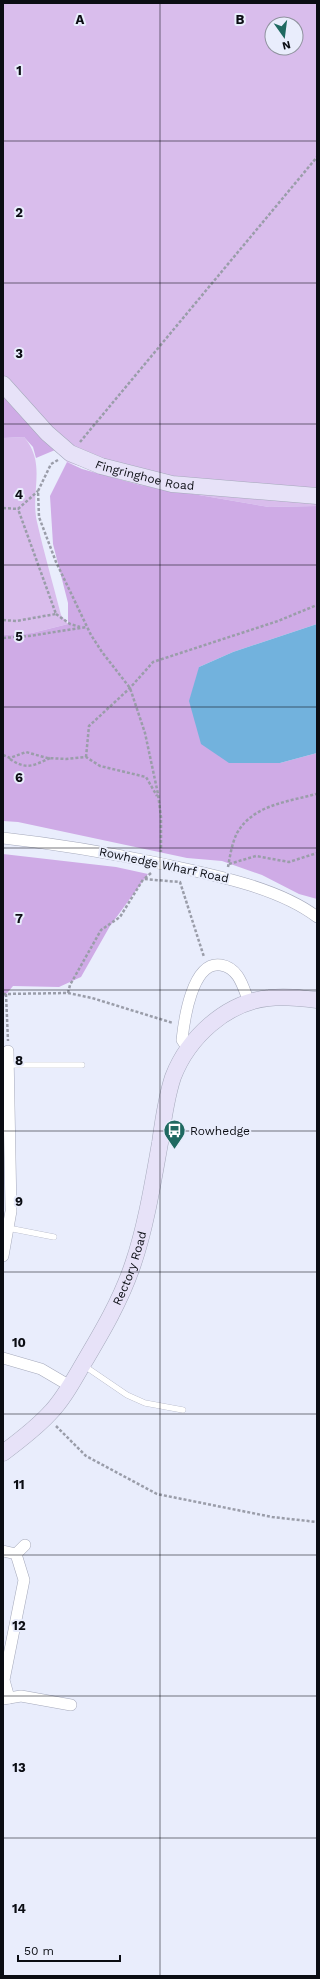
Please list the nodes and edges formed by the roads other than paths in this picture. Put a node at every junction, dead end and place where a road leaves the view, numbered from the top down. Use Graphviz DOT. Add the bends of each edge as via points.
graph roads {
  1 [pos="3,384"];
  2 [pos="317,496"];
  3 [pos="3,838"];
  4 [pos="317,918"];
  5 [pos="317,1000"];
  6 [pos="249,1002"];
  7 [pos="188,1049"];
  8 [pos="8,1051"];
  9 [pos="8,1065"];
  10 [pos="82,1065"];
  11 [pos="8,1228"];
  12 [pos="54,1237"];
  13 [pos="3,1256"];
  14 [pos="3,1358"];
  15 [pos="83,1365"];
  16 [pos="70,1386"];
  17 [pos="183,1410"];
  18 [pos="3,1453"];
  19 [pos="25,1544"];
  20 [pos="3,1551"];
  21 [pos="16,1554"];
  22 [pos="6,1698"];
  23 [pos="71,1705"];
  1 -- 2 [label="street, Fingringhoe Road" via="47,433 70,453 101,466 172,484"];
  3 -- 4 [label="street, Rowhedge Wharf Road" via="75,847 226,877 290,901"];
  5 -- 6 [label="street, Rectory Road" via="281,997"];
  6 -- 7 [label="street, Rectory Road" via="224,1014"];
  6 -- 7 [label="street" via="236,972 225,965 216,964 208,967 201,974 192,992 183,1026 182,1040"];
  7 -- 15 [label="street, Rectory Road" via="173,1078 133,1263 112,1315"];
  8 -- 9 [label="street"];
  9 -- 10 [label="lane"];
  9 -- 11 [label="street" via="12,1210"];
  11 -- 12 [label="lane"];
  11 -- 13 [label="street"];
  14 -- 16 [label="street" via="41,1369"];
  15 -- 16 [label="street, Rectory Road"];
  15 -- 17 [label="lane" via="127,1395"];
  16 -- 18 [label="street, Rectory Road" via="46,1417 25,1438"];
  19 -- 21 [label="street"];
  20 -- 21 [label="street"];
  21 -- 22 [label="street" via="24,1580 4,1680"];
  22 -- 23 [label="street" via="21,1696"];
}
